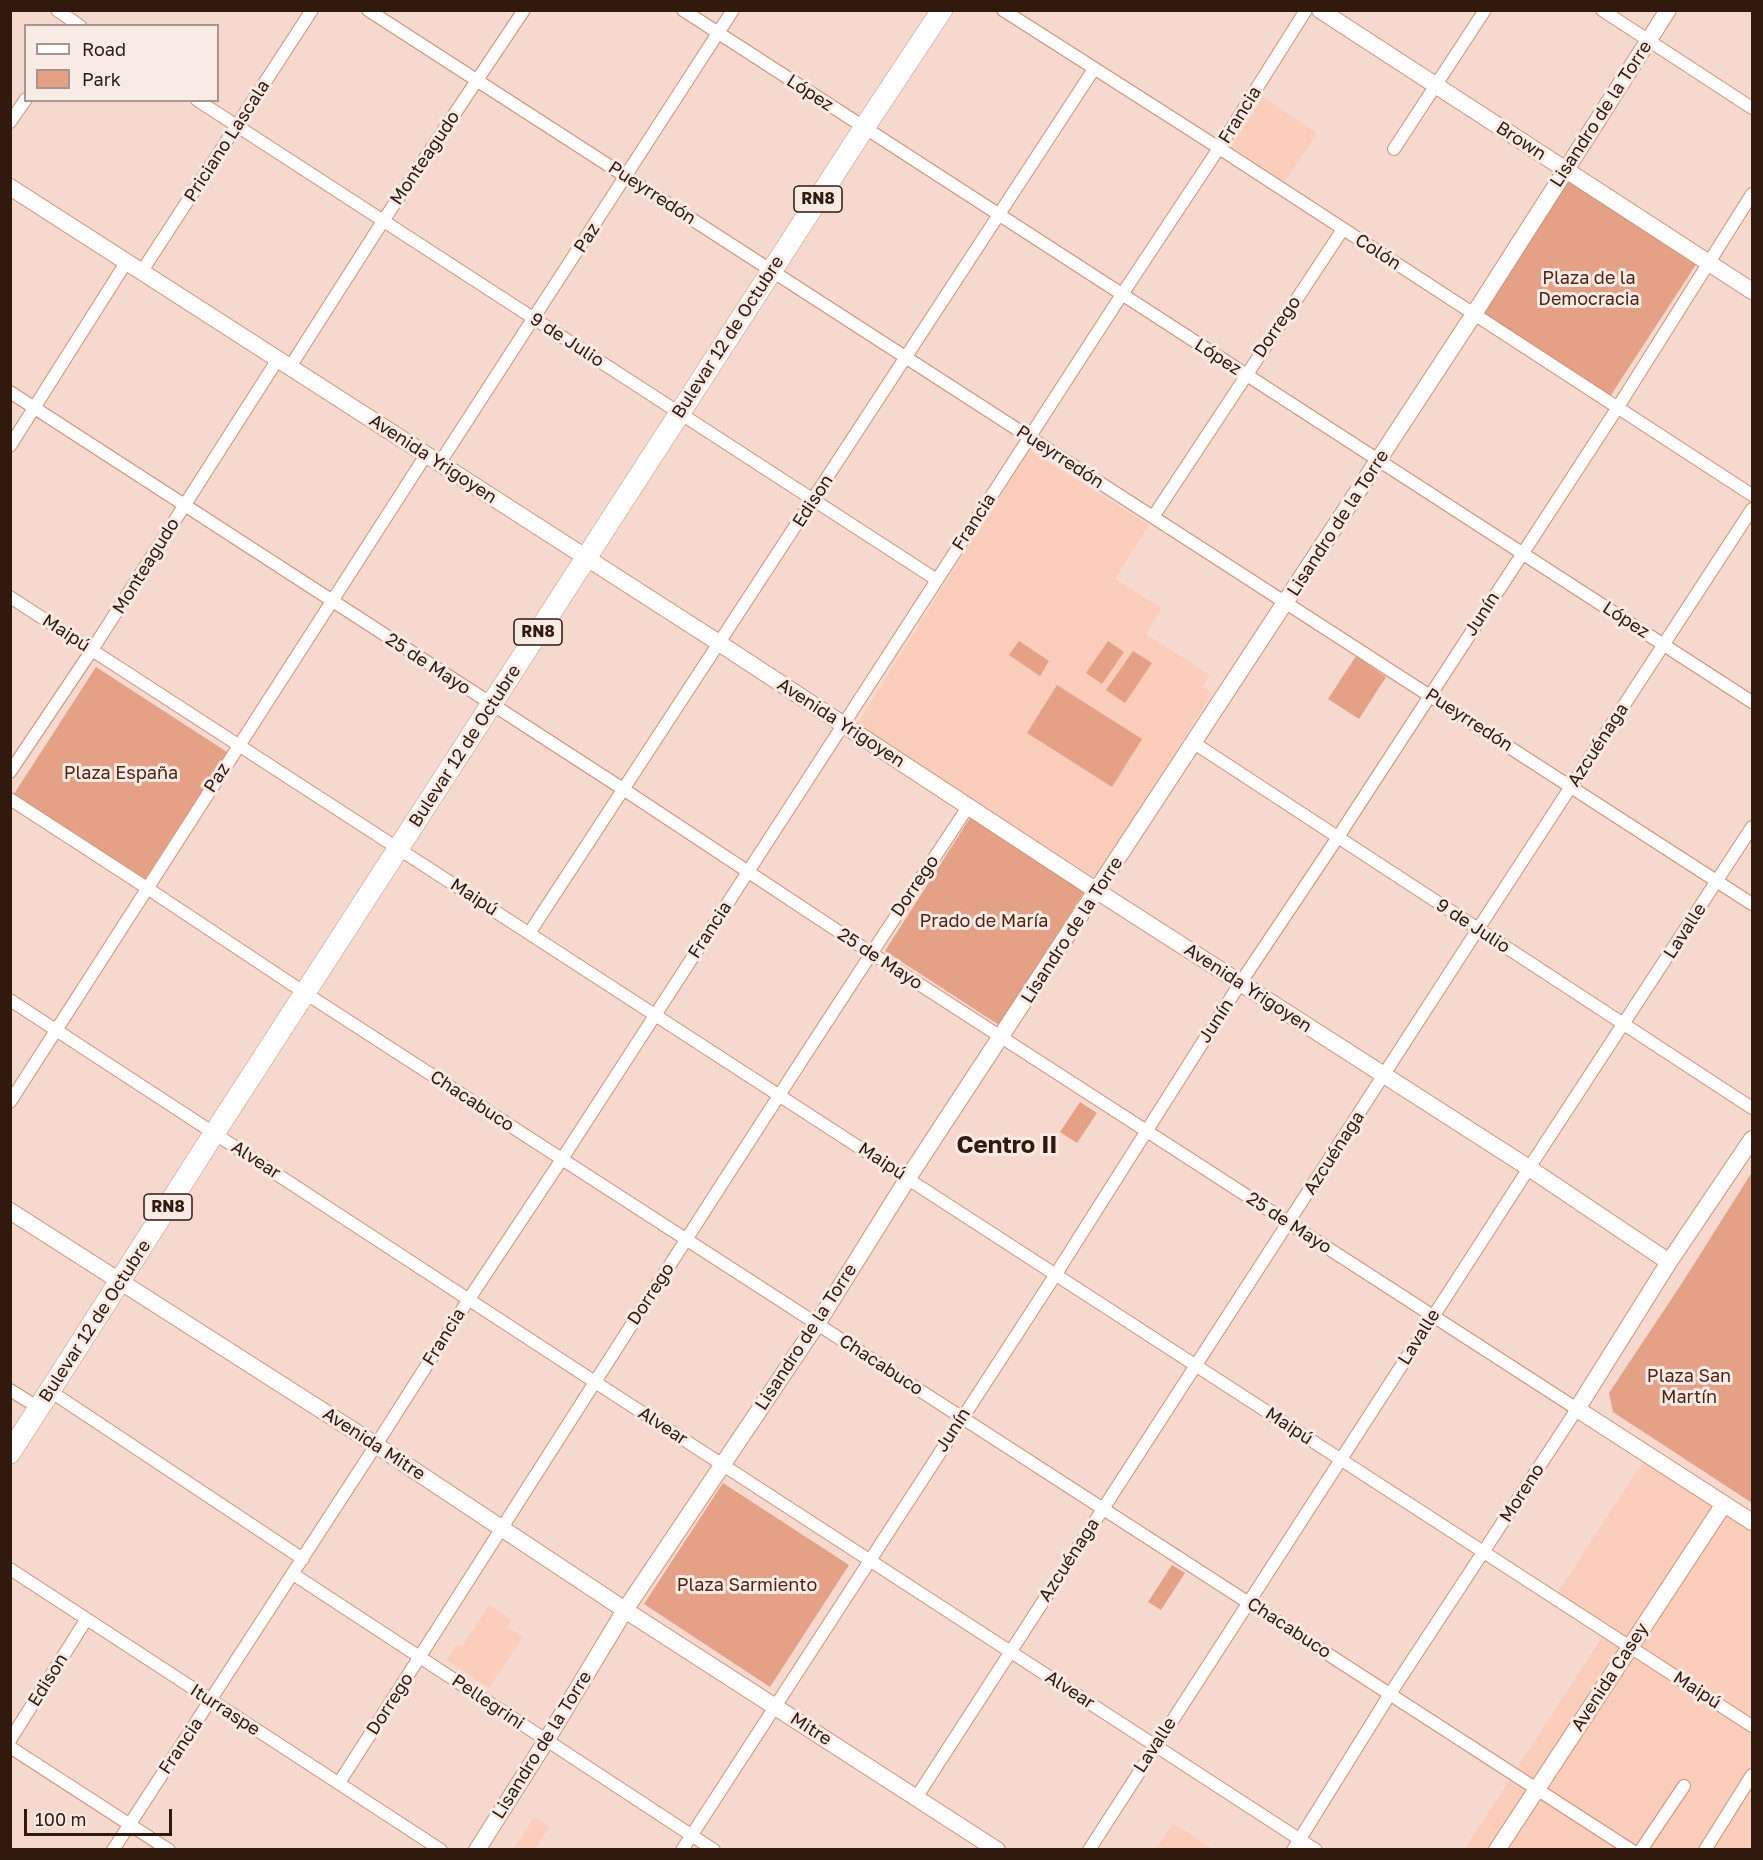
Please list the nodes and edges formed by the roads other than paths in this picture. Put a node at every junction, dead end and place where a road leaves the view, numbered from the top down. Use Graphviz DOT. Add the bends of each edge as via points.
graph roads {
  1 [pos="57,10"];
  2 [pos="82,10"];
  3 [pos="312,10"];
  4 [pos="368,10"];
  5 [pos="524,10"];
  6 [pos="683,10"];
  7 [pos="733,10"];
  8 [pos="942,10"];
  9 [pos="1003,10"];
  10 [pos="1306,10"];
  11 [pos="1320,10"];
  12 [pos="1485,10"];
  13 [pos="1602,10"];
  14 [pos="1668,10"];
  15 [pos="76,24"];
  16 [pos="718,33"];
  17 [pos="1648,40"];
  18 [pos="1094,69"];
  19 [pos="476,81"];
  20 [pos="1436,86"];
  21 [pos="24,102"];
  22 [pos="200,102"];
  23 [pos="1752,108"];
  24 [pos="10,122"];
  25 [pos="237,126"];
  26 [pos="864,128"];
  27 [pos="1219,148"];
  28 [pos="1394,149"];
  29 [pos="1565,170"];
  30 [pos="627,176"];
  31 [pos="10,187"];
  32 [pos="1752,194"];
  33 [pos="998,215"];
  34 [pos="383,221"];
  35 [pos="1343,229"];
  36 [pos="127,261"];
  37 [pos="1709,262"];
  38 [pos="142,271"];
  39 [pos="771,271"];
  40 [pos="1752,291"];
  41 [pos="1122,295"];
  42 [pos="1474,314"];
  43 [pos="535,319"];
  44 [pos="905,357"];
  45 [pos="284,363"];
  46 [pos="1246,375"];
  47 [pos="10,392"];
  48 [pos="1618,407"];
  49 [pos="35,408"];
  50 [pos="680,413"];
  51 [pos="1029,437"];
  52 [pos="10,446"];
  53 [pos="433,459"];
  54 [pos="1378,460"];
  55 [pos="1752,495"];
  56 [pos="814,500"];
  57 [pos="184,506"];
  58 [pos="1752,508"];
  59 [pos="1153,517"];
  60 [pos="1521,553"];
  61 [pos="586,558"];
  62 [pos="937,580"];
  63 [pos="10,597"];
  64 [pos="332,601"];
  65 [pos="1286,603"];
  66 [pos="719,644"];
  67 [pos="1663,644"];
  68 [pos="93,650"];
  69 [pos="1430,695"];
  70 [pos="1752,702"];
  71 [pos="491,705"];
  72 [pos="843,725"];
  73 [pos="1194,743"];
  74 [pos="239,744"];
  75 [pos="10,772"];
  76 [pos="1571,786"];
  77 [pos="623,789"];
  78 [pos="10,799"];
  79 [pos="968,807"];
  80 [pos="1752,827"];
  81 [pos="1338,837"];
  82 [pos="398,848"];
  83 [pos="747,872"];
  84 [pos="1718,881"];
  85 [pos="147,888"];
  86 [pos="1097,891"];
  87 [pos="1752,903"];
  88 [pos="1478,929"];
  89 [pos="530,932"];
  90 [pos="871,953"];
  91 [pos="1241,982"];
  92 [pos="305,993"];
  93 [pos="10,1000"];
  94 [pos="656,1015"];
  95 [pos="1624,1024"];
  96 [pos="57,1031"];
  97 [pos="1002,1037"];
  98 [pos="1384,1074"];
  99 [pos="780,1095"];
  100 [pos="10,1102"];
  101 [pos="1752,1108"];
  102 [pos="1147,1130"];
  103 [pos="215,1132"];
  104 [pos="1752,1139"];
  105 [pos="562,1159"];
  106 [pos="1528,1168"];
  107 [pos="908,1178"];
  108 [pos="10,1211"];
  109 [pos="1289,1223"];
  110 [pos="686,1240"];
  111 [pos="1669,1262"];
  112 [pos="1056,1274"];
  113 [pos="120,1281"];
  114 [pos="469,1299"];
  115 [pos="1433,1315"];
  116 [pos="816,1324"];
  117 [pos="1196,1364"];
  118 [pos="595,1382"];
  119 [pos="10,1390"];
  120 [pos="45,1399"];
  121 [pos="1577,1409"];
  122 [pos="962,1417"];
  123 [pos="376,1445"];
  124 [pos="10,1453"];
  125 [pos="1342,1460"];
  126 [pos="721,1464"];
  127 [pos="1724,1504"];
  128 [pos="1102,1509"];
  129 [pos="1752,1522"];
  130 [pos="502,1527"];
  131 [pos="1483,1552"];
  132 [pos="303,1559"];
  133 [pos="870,1560"];
  134 [pos="10,1569"];
  135 [pos="293,1574"];
  136 [pos="1250,1602"];
  137 [pos="625,1610"];
  138 [pos="86,1620"];
  139 [pos="1630,1646"];
  140 [pos="1010,1651"];
  141 [pos="421,1657"];
  142 [pos="1390,1694"];
  143 [pos="211,1701"];
  144 [pos="775,1706"];
  145 [pos="1752,1726"];
  146 [pos="10,1740"];
  147 [pos="546,1741"];
  148 [pos="1155,1745"];
  149 [pos="10,1747"];
  150 [pos="1752,1775"];
  151 [pos="339,1783"];
  152 [pos="1684,1786"];
  153 [pos="1537,1788"];
  154 [pos="916,1798"];
  155 [pos="129,1824"];
  156 [pos="691,1835"];
  157 [pos="1297,1844"];
  158 [pos="113,1850"];
  159 [pos="169,1850"];
  160 [pos="441,1850"];
  161 [pos="477,1850"];
  162 [pos="682,1850"];
  163 [pos="714,1850"];
  164 [pos="997,1850"];
  165 [pos="1089,1850"];
  166 [pos="1316,1850"];
  167 [pos="1497,1850"];
  168 [pos="1631,1850"];
  169 [pos="1641,1850"];
  170 [pos="1705,1850"];
  1 -- 15 [label="street"];
  2 -- 15 [label="street"];
  3 -- 25 [label="street, Priciano Lascala"];
  4 -- 19 [label="street, Pueyrredón"];
  5 -- 19 [label="street, Monteagudo"];
  6 -- 16 [label="street, López"];
  7 -- 16 [label="street, Paz"];
  8 -- 26 [label="highway, Bulevar 12 de Octubre / RN8"];
  9 -- 18 [label="street, Colón"];
  10 -- 27 [label="street, Francia"];
  11 -- 20 [label="main road, Brown"];
  12 -- 20 [label="street"];
  13 -- 17 [label="street"];
  14 -- 17 [label="main road, Lisandro de la Torre"];
  16 -- 26 [label="street, López"];
  16 -- 30 [label="street, Paz"];
  17 -- 23 [label="street"];
  17 -- 29 [label="main road, Lisandro de la Torre"];
  18 -- 27 [label="street, Colón"];
  18 -- 33 [label="street, Edison"];
  19 -- 30 [label="street, Pueyrredón"];
  19 -- 34 [label="street, Monteagudo"];
  20 -- 28 [label="street"];
  20 -- 29 [label="main road, Brown"];
  21 -- 24 [label="street"];
  22 -- 25 [label="street, 9 de Julio"];
  25 -- 34 [label="street, 9 de Julio"];
  25 -- 38 [label="street, Priciano Lascala"];
  26 -- 33 [label="street, López"];
  26 -- 39 [label="highway, Bulevar 12 de Octubre / RN8"];
  27 -- 35 [label="street, Colón"];
  27 -- 41 [label="street, Francia"];
  29 -- 37 [label="main road, Brown"];
  29 -- 42 [label="main road, Lisandro de la Torre"];
  30 -- 39 [label="street, Pueyrredón"];
  30 -- 43 [label="street, Paz"];
  31 -- 36 [label="main road, Avenida Yrigoyen"];
  32 -- 37 [label="street, Junín"];
  33 -- 41 [label="street, López"];
  33 -- 44 [label="street, Edison"];
  34 -- 43 [label="street, 9 de Julio"];
  34 -- 45 [label="street, Monteagudo"];
  35 -- 42 [label="street, Colón"];
  35 -- 46 [label="street, Dorrego"];
  36 -- 38 [label="main road, Avenida Yrigoyen"];
  36 -- 49 [label="street"];
  37 -- 40 [label="main road, Brown"];
  37 -- 48 [label="street, Junín"];
  38 -- 45 [label="main road, Avenida Yrigoyen"];
  39 -- 44 [label="street, Pueyrredón"];
  39 -- 50 [label="highway, Bulevar 12 de Octubre / RN8"];
  41 -- 46 [label="street, López"];
  41 -- 51 [label="street, Francia"];
  42 -- 48 [label="street, Colón"];
  42 -- 54 [label="main road, Lisandro de la Torre"];
  43 -- 50 [label="street, 9 de Julio"];
  43 -- 53 [label="street, Paz"];
  44 -- 51 [label="street, Pueyrredón"];
  44 -- 56 [label="street, Edison"];
  45 -- 53 [label="main road, Avenida Yrigoyen"];
  45 -- 57 [label="street, Monteagudo"];
  46 -- 54 [label="street, López"];
  46 -- 59 [label="street, Dorrego"];
  47 -- 49 [label="street, 25 de Mayo"];
  48 -- 55 [label="street, Colón"];
  48 -- 60 [label="street, Junín"];
  49 -- 52 [label="street"];
  49 -- 57 [label="street, 25 de Mayo"];
  50 -- 56 [label="street, 9 de Julio"];
  50 -- 61 [label="highway, Bulevar 12 de Octubre / RN8"];
  51 -- 59 [label="street, Pueyrredón"];
  51 -- 62 [label="street, Francia"];
  53 -- 61 [label="main road, Avenida Yrigoyen"];
  53 -- 64 [label="street, Paz"];
  54 -- 60 [label="street, López"];
  54 -- 65 [label="main road, Lisandro de la Torre"];
  56 -- 62 [label="street, 9 de Julio"];
  56 -- 66 [label="street, Edison"];
  57 -- 64 [label="street, 25 de Mayo"];
  57 -- 68 [label="street, Monteagudo"];
  58 -- 67 [label="street, Azcuénaga"];
  59 -- 65 [label="street, Pueyrredón"];
  60 -- 67 [label="street, López"];
  60 -- 69 [label="street, Junín"];
  61 -- 66 [label="main road, Avenida Yrigoyen"];
  61 -- 71 [label="highway, Bulevar 12 de Octubre / RN8"];
  62 -- 72 [label="street, Francia"];
  63 -- 68 [label="street, Maipú"];
  64 -- 71 [label="street, 25 de Mayo"];
  64 -- 74 [label="street, Paz"];
  65 -- 69 [label="street, Pueyrredón"];
  65 -- 73 [label="main road, Lisandro de la Torre"];
  66 -- 72 [label="main road, Avenida Yrigoyen"];
  66 -- 77 [label="street, Edison"];
  67 -- 70 [label="street, López"];
  67 -- 76 [label="street, Azcuénaga"];
  68 -- 74 [label="street, Maipú"];
  68 -- 75 [label="street, Monteagudo"];
  69 -- 76 [label="street, Pueyrredón"];
  69 -- 81 [label="street, Junín"];
  71 -- 77 [label="street, 25 de Mayo"];
  71 -- 82 [label="highway, Bulevar 12 de Octubre / RN8"];
  72 -- 79 [label="main road, Avenida Yrigoyen"];
  72 -- 83 [label="street, Francia"];
  73 -- 81 [label="street, 9 de Julio"];
  73 -- 86 [label="main road, Lisandro de la Torre"];
  74 -- 82 [label="street, Maipú"];
  74 -- 85 [label="street, Paz"];
  76 -- 84 [label="street, Pueyrredón"];
  76 -- 88 [label="street, Azcuénaga"];
  77 -- 83 [label="street, 25 de Mayo"];
  77 -- 89 [label="street, Edison"];
  78 -- 85 [label="street, Chacabuco"];
  79 -- 86 [label="main road, Avenida Yrigoyen"];
  79 -- 90 [label="street, Dorrego"];
  80 -- 84 [label="street, Lavalle"];
  81 -- 88 [label="street, 9 de Julio"];
  81 -- 91 [label="street, Junín"];
  82 -- 89 [label="street, Maipú"];
  82 -- 92 [label="highway, Bulevar 12 de Octubre / RN8"];
  83 -- 90 [label="street, 25 de Mayo"];
  83 -- 94 [label="street, Francia"];
  84 -- 87 [label="street, Pueyrredón"];
  84 -- 95 [label="street, Lavalle"];
  85 -- 92 [label="street, Chacabuco"];
  85 -- 96 [label="street, Paz"];
  86 -- 91 [label="main road, Avenida Yrigoyen"];
  86 -- 97 [label="main road, Lisandro de la Torre"];
  88 -- 95 [label="street, 9 de Julio"];
  88 -- 98 [label="street, Azcuénaga"];
  89 -- 94 [label="street, Maipú"];
  90 -- 97 [label="street, 25 de Mayo"];
  90 -- 99 [label="street, Dorrego"];
  91 -- 98 [label="main road, Avenida Yrigoyen"];
  91 -- 102 [label="street, Junín"];
  92 -- 103 [label="highway, Bulevar 12 de Octubre / RN8"];
  92 -- 105 [label="street, Chacabuco"];
  93 -- 96 [label="street, Alvear"];
  94 -- 99 [label="street, Maipú"];
  94 -- 105 [label="street, Francia"];
  95 -- 101 [label="street, 9 de Julio"];
  95 -- 106 [label="street, Lavalle"];
  96 -- 100 [label="street, Paz"];
  96 -- 103 [label="street, Alvear"];
  97 -- 102 [label="street, 25 de Mayo"];
  97 -- 107 [label="main road, Lisandro de la Torre"];
  98 -- 106 [label="main road, Avenida Yrigoyen"];
  98 -- 109 [label="street, Azcuénaga"];
  99 -- 107 [label="street, Maipú"];
  99 -- 110 [label="street, Dorrego"];
  102 -- 109 [label="street, 25 de Mayo"];
  102 -- 112 [label="street, Junín"];
  103 -- 113 [label="highway, Bulevar 12 de Octubre / RN8"];
  103 -- 114 [label="street, Alvear"];
  104 -- 111 [label="main road, Moreno"];
  105 -- 110 [label="street, Chacabuco"];
  105 -- 114 [label="street, Francia"];
  106 -- 111 [label="main road, Avenida Yrigoyen"];
  106 -- 115 [label="street, Lavalle"];
  107 -- 112 [label="street, Maipú"];
  107 -- 116 [label="main road, Lisandro de la Torre"];
  108 -- 113 [label="main road, Avenida Mitre"];
  109 -- 115 [label="street, 25 de Mayo"];
  109 -- 117 [label="street, Azcuénaga"];
  110 -- 116 [label="street, Chacabuco"];
  110 -- 118 [label="street, Dorrego"];
  111 -- 121 [label="main road, Moreno"];
  112 -- 117 [label="street, Maipú"];
  112 -- 122 [label="street, Junín"];
  113 -- 120 [label="highway, Bulevar 12 de Octubre / RN8"];
  113 -- 123 [label="main road, Avenida Mitre"];
  114 -- 118 [label="street, Alvear"];
  114 -- 123 [label="street, Francia"];
  115 -- 121 [label="street, 25 de Mayo"];
  115 -- 125 [label="street, Lavalle"];
  116 -- 122 [label="street, Chacabuco"];
  116 -- 126 [label="main road, Lisandro de la Torre"];
  117 -- 125 [label="street, Maipú"];
  117 -- 128 [label="street, Azcuénaga"];
  118 -- 126 [label="street, Alvear"];
  118 -- 130 [label="street, Dorrego"];
  119 -- 120 [label="street"];
  120 -- 124 [label="highway, Bulevar 12 de Octubre / RN8"];
  120 -- 132 [label="street"];
  121 -- 127 [label="main road, 25 de Mayo"];
  121 -- 131 [label="street, Moreno"];
  122 -- 128 [label="street, Chacabuco"];
  122 -- 133 [label="street, Junín"];
  123 -- 130 [label="main road, Avenida Mitre"];
  123 -- 132 [label="street, Francia"];
  125 -- 131 [label="street, Maipú"];
  125 -- 136 [label="street, Lavalle"];
  126 -- 133 [label="street, Alvear"];
  126 -- 137 [label="main road, Lisandro de la Torre"];
  127 -- 129 [label="main road, 25 de Mayo"];
  127 -- 139 [label="main road, Avenida Casey"];
  128 -- 136 [label="street, Chacabuco"];
  128 -- 140 [label="street, Azcuénaga"];
  130 -- 137 [label="main road, Avenida Mitre"];
  130 -- 141 [label="street, Dorrego"];
  131 -- 139 [label="street, Maipú"];
  131 -- 142 [label="street, Moreno"];
  132 -- 135 [label="street, Francia"];
  133 -- 140 [label="street, Alvear"];
  133 -- 144 [label="street, Junín"];
  134 -- 138 [label="street, Iturraspe"];
  135 -- 141 [label="street, Pellegrini"];
  135 -- 143 [label="street, Francia"];
  136 -- 142 [label="street, Chacabuco"];
  136 -- 148 [label="street, Lavalle"];
  137 -- 144 [label="main road, Mitre"];
  137 -- 147 [label="main road, Lisandro de la Torre"];
  138 -- 143 [label="street, Iturraspe"];
  138 -- 146 [label="street, Edison"];
  139 -- 145 [label="street, Maipú"];
  139 -- 153 [label="main road, Avenida Casey"];
  140 -- 148 [label="street, Alvear"];
  140 -- 154 [label="street, Azcuénaga"];
  141 -- 147 [label="street, Pellegrini"];
  141 -- 151 [label="street, Dorrego"];
  142 -- 153 [label="street, Chacabuco"];
  142 -- 157 [label="street, Moreno"];
  143 -- 151 [label="street, Iturraspe"];
  143 -- 155 [label="street, Francia"];
  144 -- 154 [label="main road, Mitre"];
  144 -- 156 [label="street, Junín"];
  147 -- 156 [label="street, Pellegrini"];
  147 -- 161 [label="main road, Lisandro de la Torre"];
  148 -- 157 [label="street, Alvear"];
  148 -- 165 [label="street, Lavalle"];
  149 -- 155 [label="street"];
  150 -- 170 [label="street"];
  151 -- 160 [label="street, Iturraspe"];
  152 -- 169 [label="street"];
  153 -- 167 [label="main road, Avenida Casey"];
  153 -- 168 [label="street, Chacabuco"];
  154 -- 164 [label="main road, Mitre"];
  155 -- 158 [label="street, Francia"];
  155 -- 159 [label="street"];
  156 -- 162 [label="street, Junín"];
  156 -- 163 [label="street, Pellegrini"];
  157 -- 166 [label="street, Alvear"];
}
